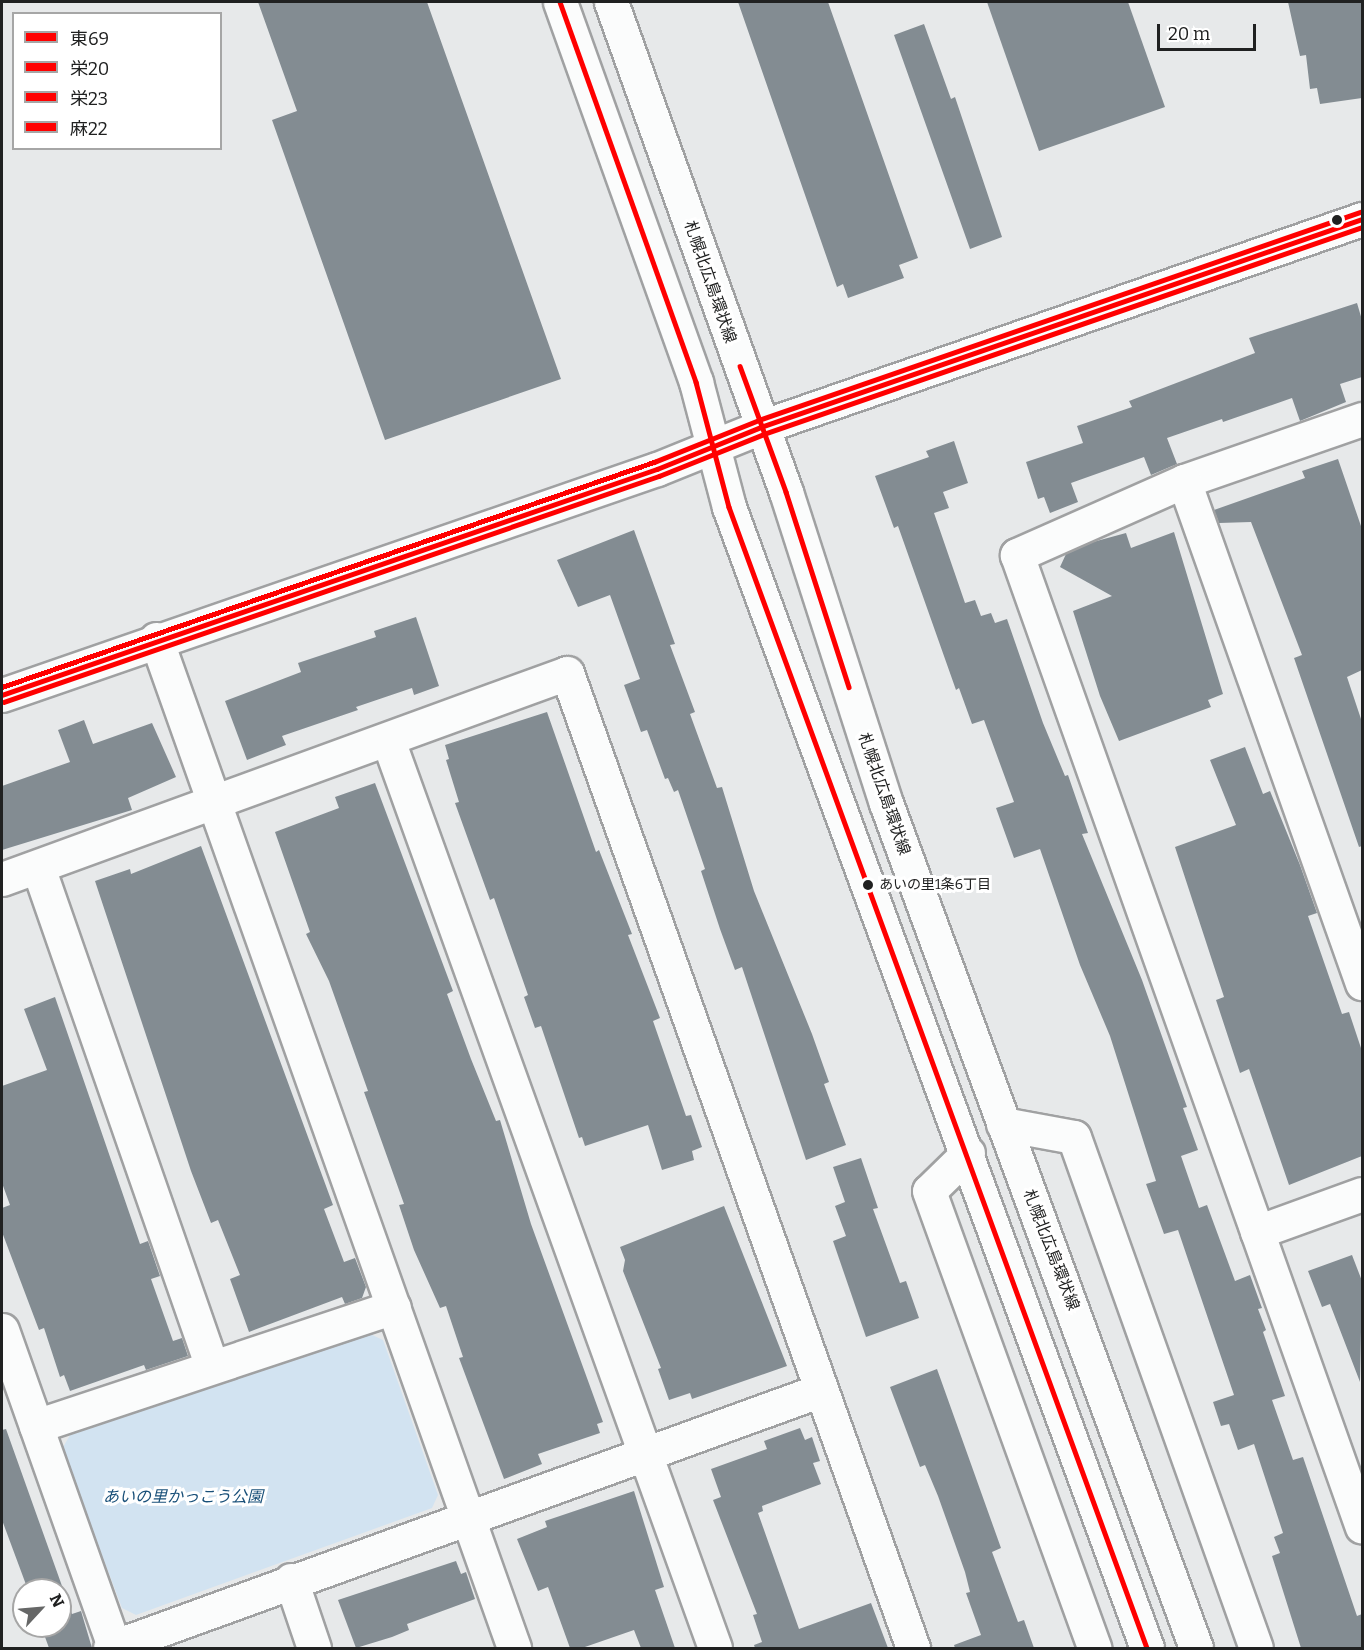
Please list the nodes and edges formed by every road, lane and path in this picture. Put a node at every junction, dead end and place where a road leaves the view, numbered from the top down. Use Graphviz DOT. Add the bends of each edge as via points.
graph roads {
  1 [pos="560,2"];
  2 [pos="611,2"];
  3 [pos="1362,219"];
  4 [pos="1361,424"];
  5 [pos="761,427"];
  6 [pos="716,446"];
  7 [pos="1184,481"];
  8 [pos="156,639"];
  9 [pos="2,695"];
  10 [pos="388,740"];
  11 [pos="217,804"];
  12 [pos="38,867"];
  13 [pos="2,879"];
  14 [pos="1362,983"];
  15 [pos="1003,1124"];
  16 [pos="968,1153"];
  17 [pos="1362,1194"];
  18 [pos="1257,1232"];
  19 [pos="394,1307"];
  20 [pos="2,1330"];
  21 [pos="212,1367"];
  22 [pos="821,1390"];
  23 [pos="36,1426"];
  24 [pos="646,1453"];
  25 [pos="468,1517"];
  26 [pos="1362,1527"];
  27 [pos="291,1580"];
  28 [pos="112,1646"];
  29 [pos="314,1648"];
  30 [pos="514,1648"];
  31 [pos="715,1648"];
  32 [pos="913,1648"];
  33 [pos="1094,1648"];
  34 [pos="1147,1648"];
  35 [pos="1196,1648"];
  36 [pos="1256,1648"];
  1 -- 6 [label="street"];
  2 -- 5 [label="street, 札幌北広島環状線"];
  3 -- 5 [label="street"];
  4 -- 7 [label="street"];
  5 -- 6 [label="street"];
  5 -- 15 [label="street, 札幌北広島環状線" via="786,492 886,803"];
  6 -- 8 [label="street"];
  6 -- 16 [label="street" via="729,507"];
  7 -- 14 [label="street"];
  7 -- 18 [label="street" via="1017,555"];
  8 -- 9 [label="street"];
  8 -- 11 [label="street"];
  10 -- 11 [label="street"];
  10 -- 22 [label="street" via="567,674"];
  10 -- 24 [label="street"];
  11 -- 12 [label="street"];
  11 -- 19 [label="street"];
  12 -- 13 [label="street"];
  12 -- 21 [label="street"];
  15 -- 35 [label="street, 札幌北広島環状線"];
  15 -- 36 [label="street" via="1074,1137"];
  16 -- 33 [label="street" via="929,1191"];
  16 -- 34 [label="street"];
  17 -- 18 [label="street"];
  18 -- 26 [label="street"];
  19 -- 21 [label="street"];
  19 -- 25 [label="street"];
  20 -- 23 [label="street"];
  21 -- 23 [label="street"];
  22 -- 24 [label="street"];
  22 -- 32 [label="street"];
  23 -- 28 [label="street"];
  24 -- 25 [label="street"];
  24 -- 31 [label="street"];
  25 -- 27 [label="street"];
  25 -- 30 [label="street"];
  27 -- 28 [label="street"];
  27 -- 29 [label="street"];
}
